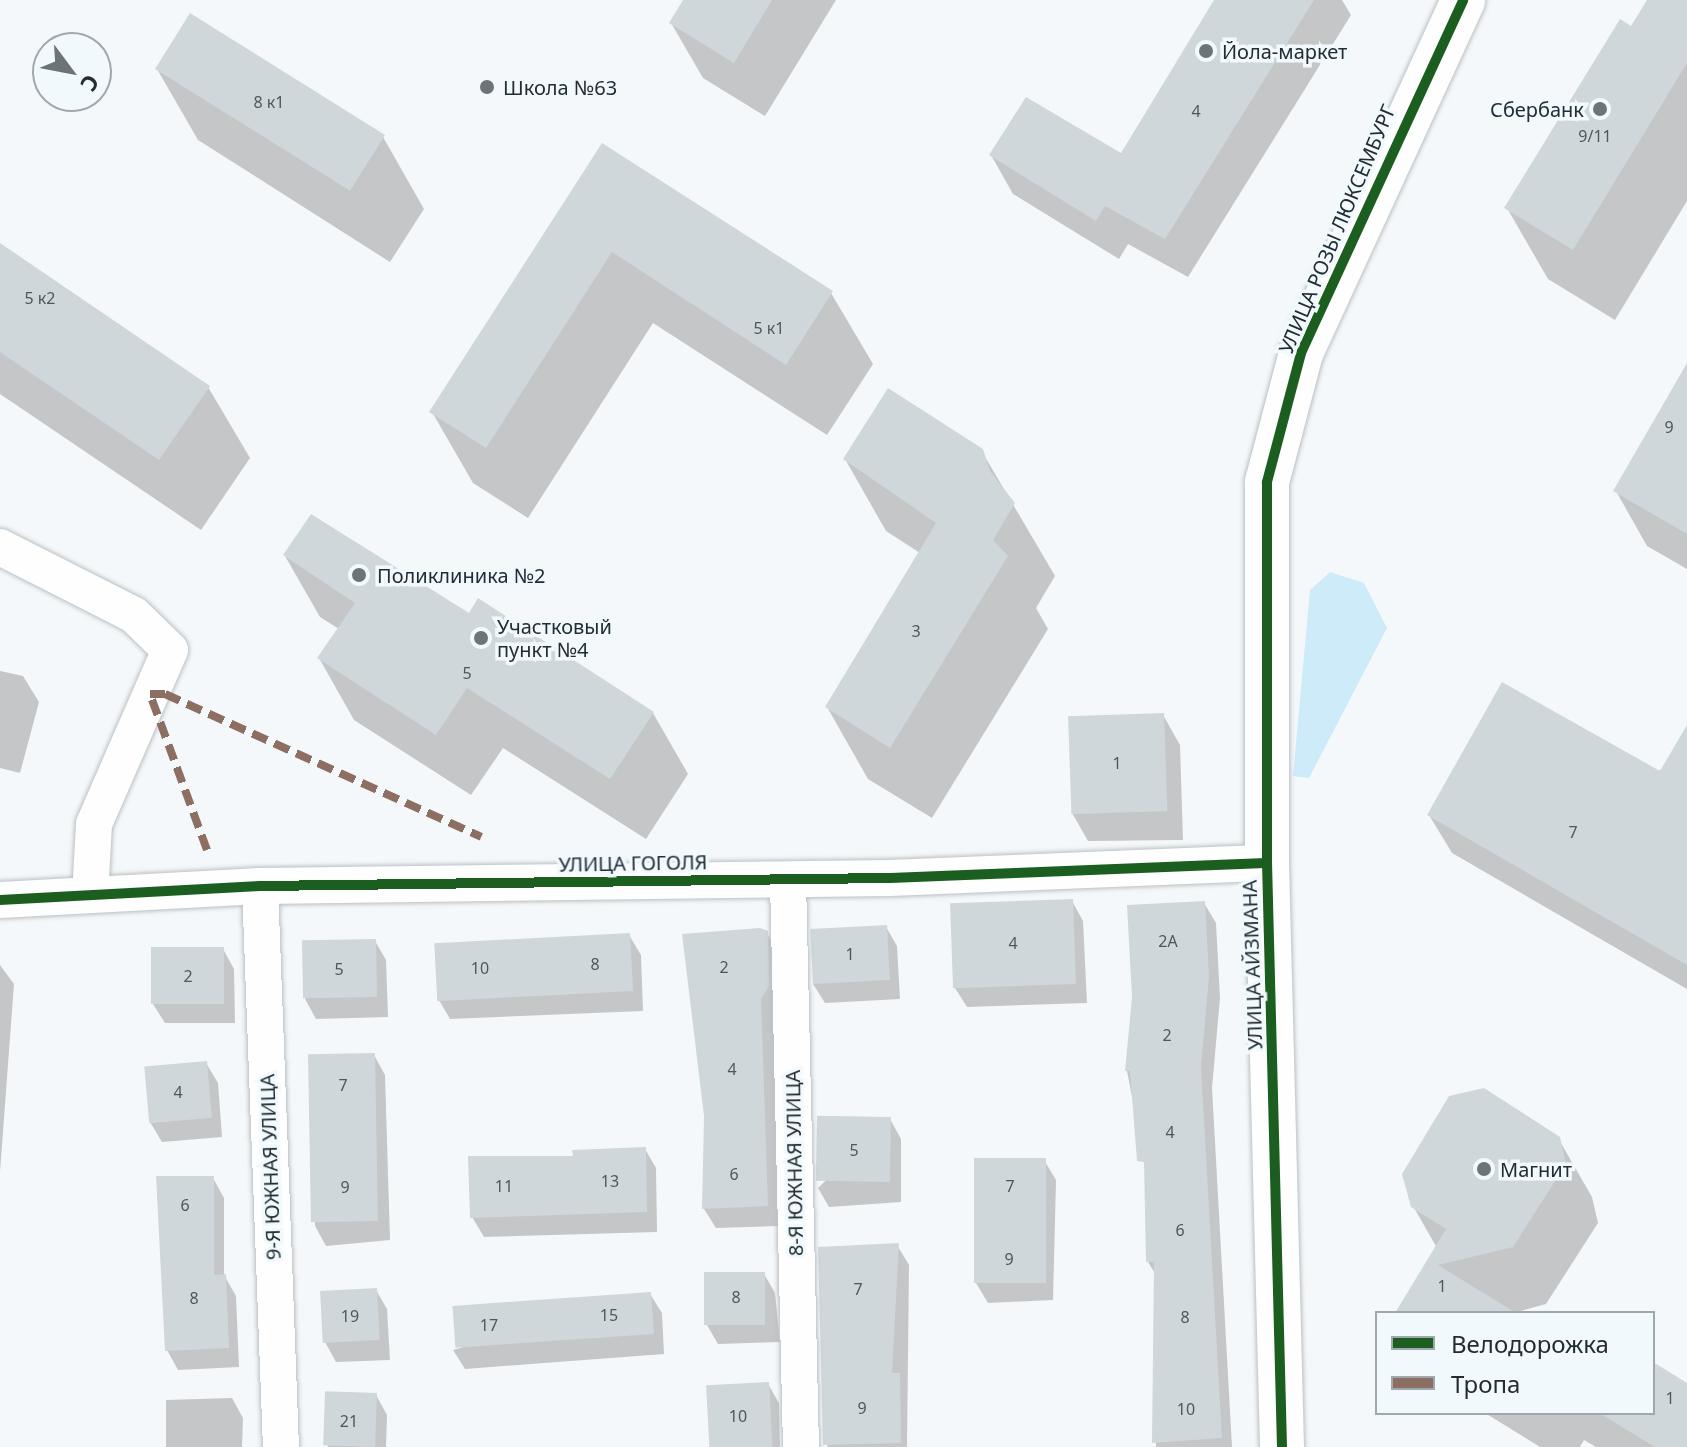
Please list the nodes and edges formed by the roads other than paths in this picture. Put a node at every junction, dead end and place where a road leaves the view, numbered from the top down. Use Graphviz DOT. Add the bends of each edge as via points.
graph roads {
  1 [pos="1463,0"];
  2 [pos="1267,482"];
  3 [pos="0,547"];
  4 [pos="1267,863"];
  5 [pos="788,880"];
  6 [pos="260,886"];
  7 [pos="90,895"];
  8 [pos="0,900"];
  9 [pos="281,1447"];
  10 [pos="801,1447"];
  11 [pos="1282,1447"];
  1 -- 2 [label="street, УЛИЦА РОЗЫ ЛЮКСЕМБУРГ" via="1301,353"];
  2 -- 4 [label="street, УЛИЦА АЙЗМАНА"];
  3 -- 7 [label="street" via="134,615 170,650 94,824"];
  4 -- 5 [label="street, УЛИЦА ГОГОЛЯ"];
  4 -- 11 [label="street, УЛИЦА АЙЗМАНА"];
  5 -- 6 [label="street, УЛИЦА ГОГОЛЯ"];
  5 -- 10 [label="street, 8-Я ЮЖНАЯ УЛИЦА"];
  6 -- 7 [label="street, УЛИЦА ГОГОЛЯ"];
  6 -- 9 [label="street, 9-Я ЮЖНАЯ УЛИЦА"];
  7 -- 8 [label="street, УЛИЦА ГОГОЛЯ"];
}
